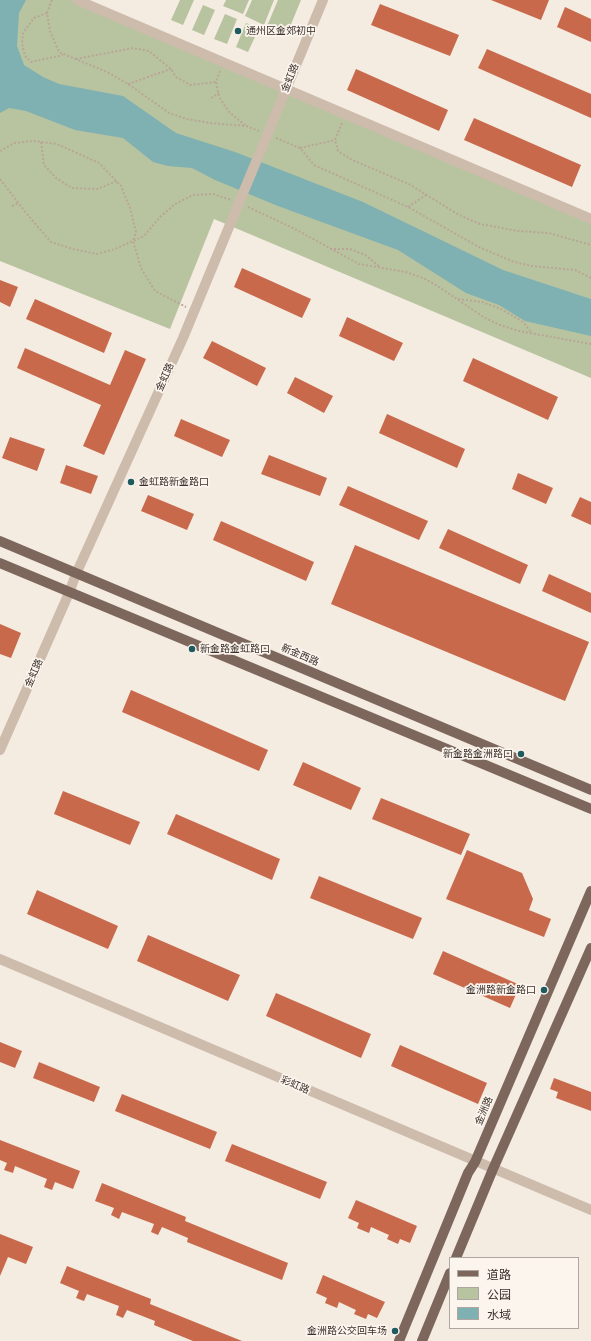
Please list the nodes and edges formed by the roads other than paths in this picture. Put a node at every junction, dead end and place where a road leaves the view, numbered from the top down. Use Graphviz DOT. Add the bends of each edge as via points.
graph roads {
  1 [pos="77,0"];
  2 [pos="323,0"];
  3 [pos="286,89"];
  4 [pos="591,219"];
  5 [pos="0,541"];
  6 [pos="0,564"];
  7 [pos="76,574"];
  8 [pos="69,593"];
  9 [pos="0,750"];
  10 [pos="591,790"];
  11 [pos="591,809"];
  12 [pos="591,891"];
  13 [pos="591,948"];
  14 [pos="0,959"];
  15 [pos="475,1162"];
  16 [pos="493,1168"];
  17 [pos="591,1210"];
  18 [pos="456,1257"];
  19 [pos="449,1275"];
  20 [pos="399,1341"];
  21 [pos="422,1341"];
  1 -- 3 [label="street"];
  2 -- 3 [label="street, 金虹路"];
  3 -- 4 [label="street"];
  3 -- 7 [label="street, 金虹路" via="194,310"];
  5 -- 7 [label="main road, 新金西路"];
  6 -- 8 [label="main road"];
  7 -- 8 [label="street, 金虹路"];
  7 -- 10 [label="main road, 新金西路"];
  8 -- 9 [label="street, 金虹路"];
  8 -- 11 [label="main road"];
  12 -- 15 [label="main road, 金洲路"];
  13 -- 16 [label="main road"];
  14 -- 15 [label="street, 彩虹路"];
  15 -- 16 [label="street, 彩虹路"];
  15 -- 20 [label="main road, 金洲路" via="468,1173"];
  16 -- 17 [label="street, 彩虹路"];
  16 -- 18 [label="main road"];
  19 -- 21 [label="main road"];
}
